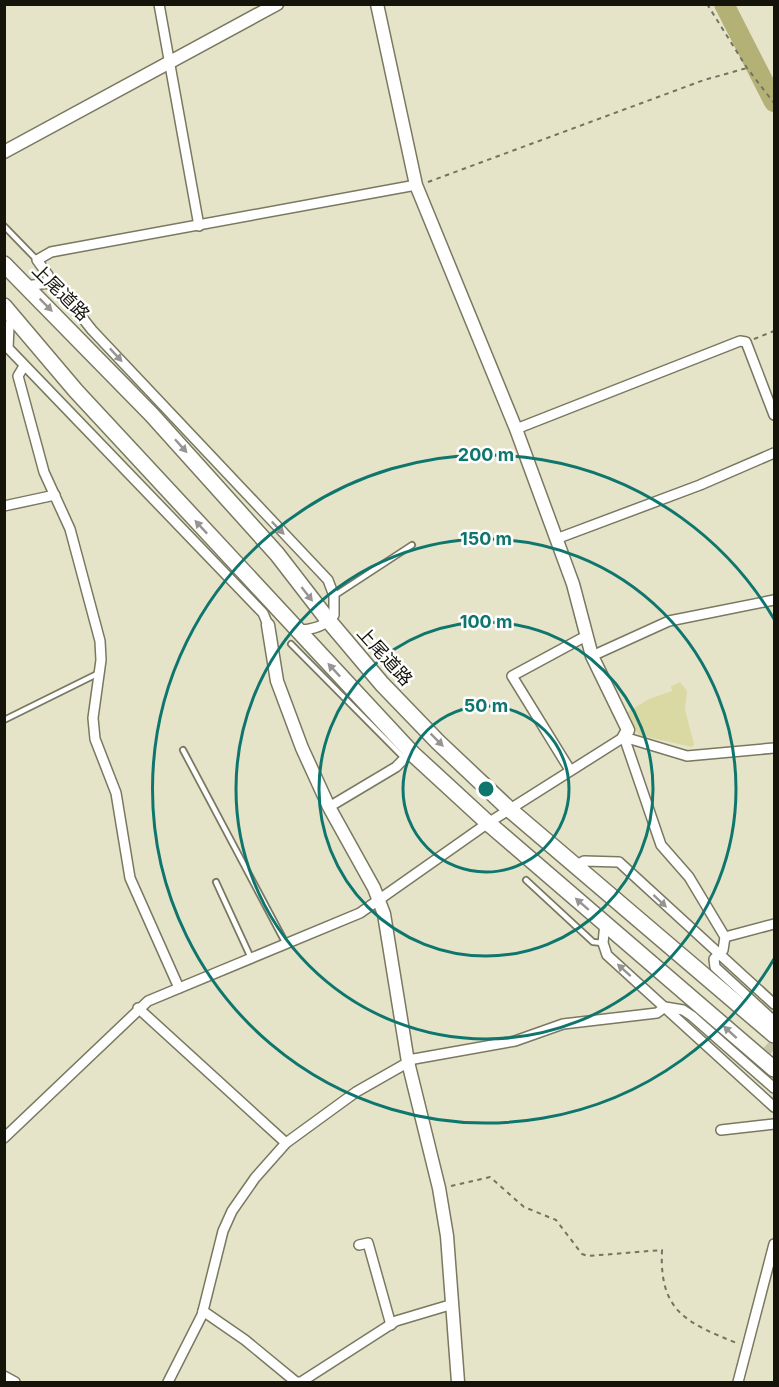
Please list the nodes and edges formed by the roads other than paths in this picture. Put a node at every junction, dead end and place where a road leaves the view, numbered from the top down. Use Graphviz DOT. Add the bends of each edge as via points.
graph roads {
  1 [pos="159,4"];
  2 [pos="278,4"];
  3 [pos="377,4"];
  4 [pos="170,62"];
  5 [pos="4,152"];
  6 [pos="416,185"];
  7 [pos="4,226"];
  8 [pos="199,226"];
  9 [pos="37,260"];
  10 [pos="4,264"];
  11 [pos="48,283"];
  12 [pos="26,286"];
  13 [pos="9,312"];
  14 [pos="6,342"];
  15 [pos="24,366"];
  16 [pos="774,415"];
  17 [pos="516,429"];
  18 [pos="774,453"];
  19 [pos="55,495"];
  20 [pos="4,506"];
  21 [pos="556,539"];
  22 [pos="412,545"];
  23 [pos="334,596"];
  24 [pos="774,600"];
  25 [pos="329,622"];
  26 [pos="268,625"];
  27 [pos="586,636"];
  28 [pos="294,637"];
  29 [pos="592,656"];
  30 [pos="99,673"];
  31 [pos="4,720"];
  32 [pos="624,737"];
  33 [pos="774,748"];
  34 [pos="183,750"];
  35 [pos="410,755"];
  36 [pos="570,770"];
  37 [pos="329,807"];
  38 [pos="509,809"];
  39 [pos="488,823"];
  40 [pos="577,865"];
  41 [pos="526,880"];
  42 [pos="216,882"];
  43 [pos="381,901"];
  44 [pos="605,923"];
  45 [pos="774,924"];
  46 [pos="725,937"];
  47 [pos="603,943"];
  48 [pos="286,944"];
  49 [pos="718,955"];
  50 [pos="251,958"];
  51 [pos="179,988"];
  52 [pos="774,1004"];
  53 [pos="138,1008"];
  54 [pos="665,1008"];
  55 [pos="774,1021"];
  56 [pos="774,1035"];
  57 [pos="408,1062"];
  58 [pos="774,1069"];
  59 [pos="774,1088"];
  60 [pos="774,1107"];
  61 [pos="774,1125"];
  62 [pos="721,1130"];
  63 [pos="5,1136"];
  64 [pos="286,1143"];
  65 [pos="774,1244"];
  66 [pos="359,1245"];
  67 [pos="453,1304"];
  68 [pos="203,1311"];
  69 [pos="391,1325"];
  70 [pos="4,1376"];
  71 [pos="15,1383"];
  72 [pos="168,1383"];
  73 [pos="458,1383"];
  74 [pos="738,1383"];
  1 -- 4 [label="street"];
  2 -- 4 [label="street"];
  3 -- 6 [label="street"];
  4 -- 5 [label="street"];
  4 -- 8 [label="street"];
  6 -- 8 [label="street"];
  6 -- 17 [label="street"];
  7 -- 9 [label="lane"];
  8 -- 9 [label="street" via="51,252"];
  9 -- 11 [label="street" via="48,275"];
  10 -- 12 [label="highway, 上尾道路"];
  11 -- 12 [label="street"];
  11 -- 23 [label="street, one-way" via="62,292 92,330 328,580"];
  12 -- 25 [label="highway, 上尾道路, one-way" via="204,471 277,554"];
  13 -- 14 [label="street"];
  28 -- 13 [label="highway, one-way"];
  14 -- 15 [label="street"];
  15 -- 19 [label="street" via="18,376 44,472"];
  15 -- 26 [label="street" via="263,613"];
  16 -- 17 [label="street" via="746,342 740,341"];
  17 -- 21 [label="street"];
  18 -- 21 [label="street"];
  19 -- 20 [label="street"];
  19 -- 30 [label="street" via="70,529 94,614 100,641"];
  21 -- 27 [label="street"];
  22 -- 23 [label="lane"];
  23 -- 25 [label="street" via="334,615"];
  24 -- 29 [label="street" via="669,621"];
  25 -- 28 [label="street"];
  25 -- 38 [label="highway, 上尾道路, one-way" via="382,684"];
  26 -- 37 [label="street" via="277,681"];
  27 -- 29 [label="street"];
  27 -- 36 [label="street" via="512,676"];
  28 -- 35 [label="highway"];
  29 -- 32 [label="street" via="628,730"];
  30 -- 31 [label="lane"];
  30 -- 51 [label="street" via="93,718 95,739 116,793 130,878"];
  32 -- 33 [label="street" via="687,756"];
  32 -- 36 [label="street"];
  32 -- 46 [label="street" via="661,845 689,877"];
  34 -- 48 [label="lane"];
  35 -- 37 [label="street"];
  35 -- 39 [label="highway"];
  36 -- 38 [label="street"];
  37 -- 43 [label="street"];
  38 -- 39 [label="street"];
  38 -- 40 [label="highway, 上尾道路"];
  39 -- 43 [label="street"];
  44 -- 39 [label="highway, one-way"];
  40 -- 49 [label="street, one-way" via="584,861 619,862"];
  40 -- 56 [label="highway, 上尾道路"];
  41 -- 47 [label="lane" via="593,942"];
  42 -- 50 [label="lane"];
  43 -- 48 [label="street" via="360,914"];
  43 -- 57 [label="street"];
  44 -- 47 [label="street"];
  58 -- 44 [label="highway, one-way"];
  45 -- 46 [label="street"];
  46 -- 49 [label="street"];
  54 -- 47 [label="street, one-way" via="607,955"];
  48 -- 50 [label="street"];
  49 -- 52 [label="street"];
  49 -- 55 [label="street" via="715,967"];
  50 -- 51 [label="street"];
  51 -- 53 [label="street"];
  53 -- 63 [label="street"];
  53 -- 64 [label="street"];
  54 -- 57 [label="street" via="657,1013 563,1024 515,1041"];
  54 -- 59 [label="street" via="683,1010 692,1016 754,1065"];
  54 -- 60 [label="street"];
  57 -- 64 [label="street" via="356,1092"];
  57 -- 67 [label="street" via="439,1188"];
  61 -- 62 [label="street"];
  64 -- 68 [label="street" via="232,1211 223,1231"];
  65 -- 74 [label="street"];
  66 -- 69 [label="street" via="368,1243"];
  67 -- 69 [label="street"];
  67 -- 73 [label="street"];
  68 -- 69 [label="street" via="296,1382"];
  68 -- 72 [label="street"];
  70 -- 71 [label="street"];
}
